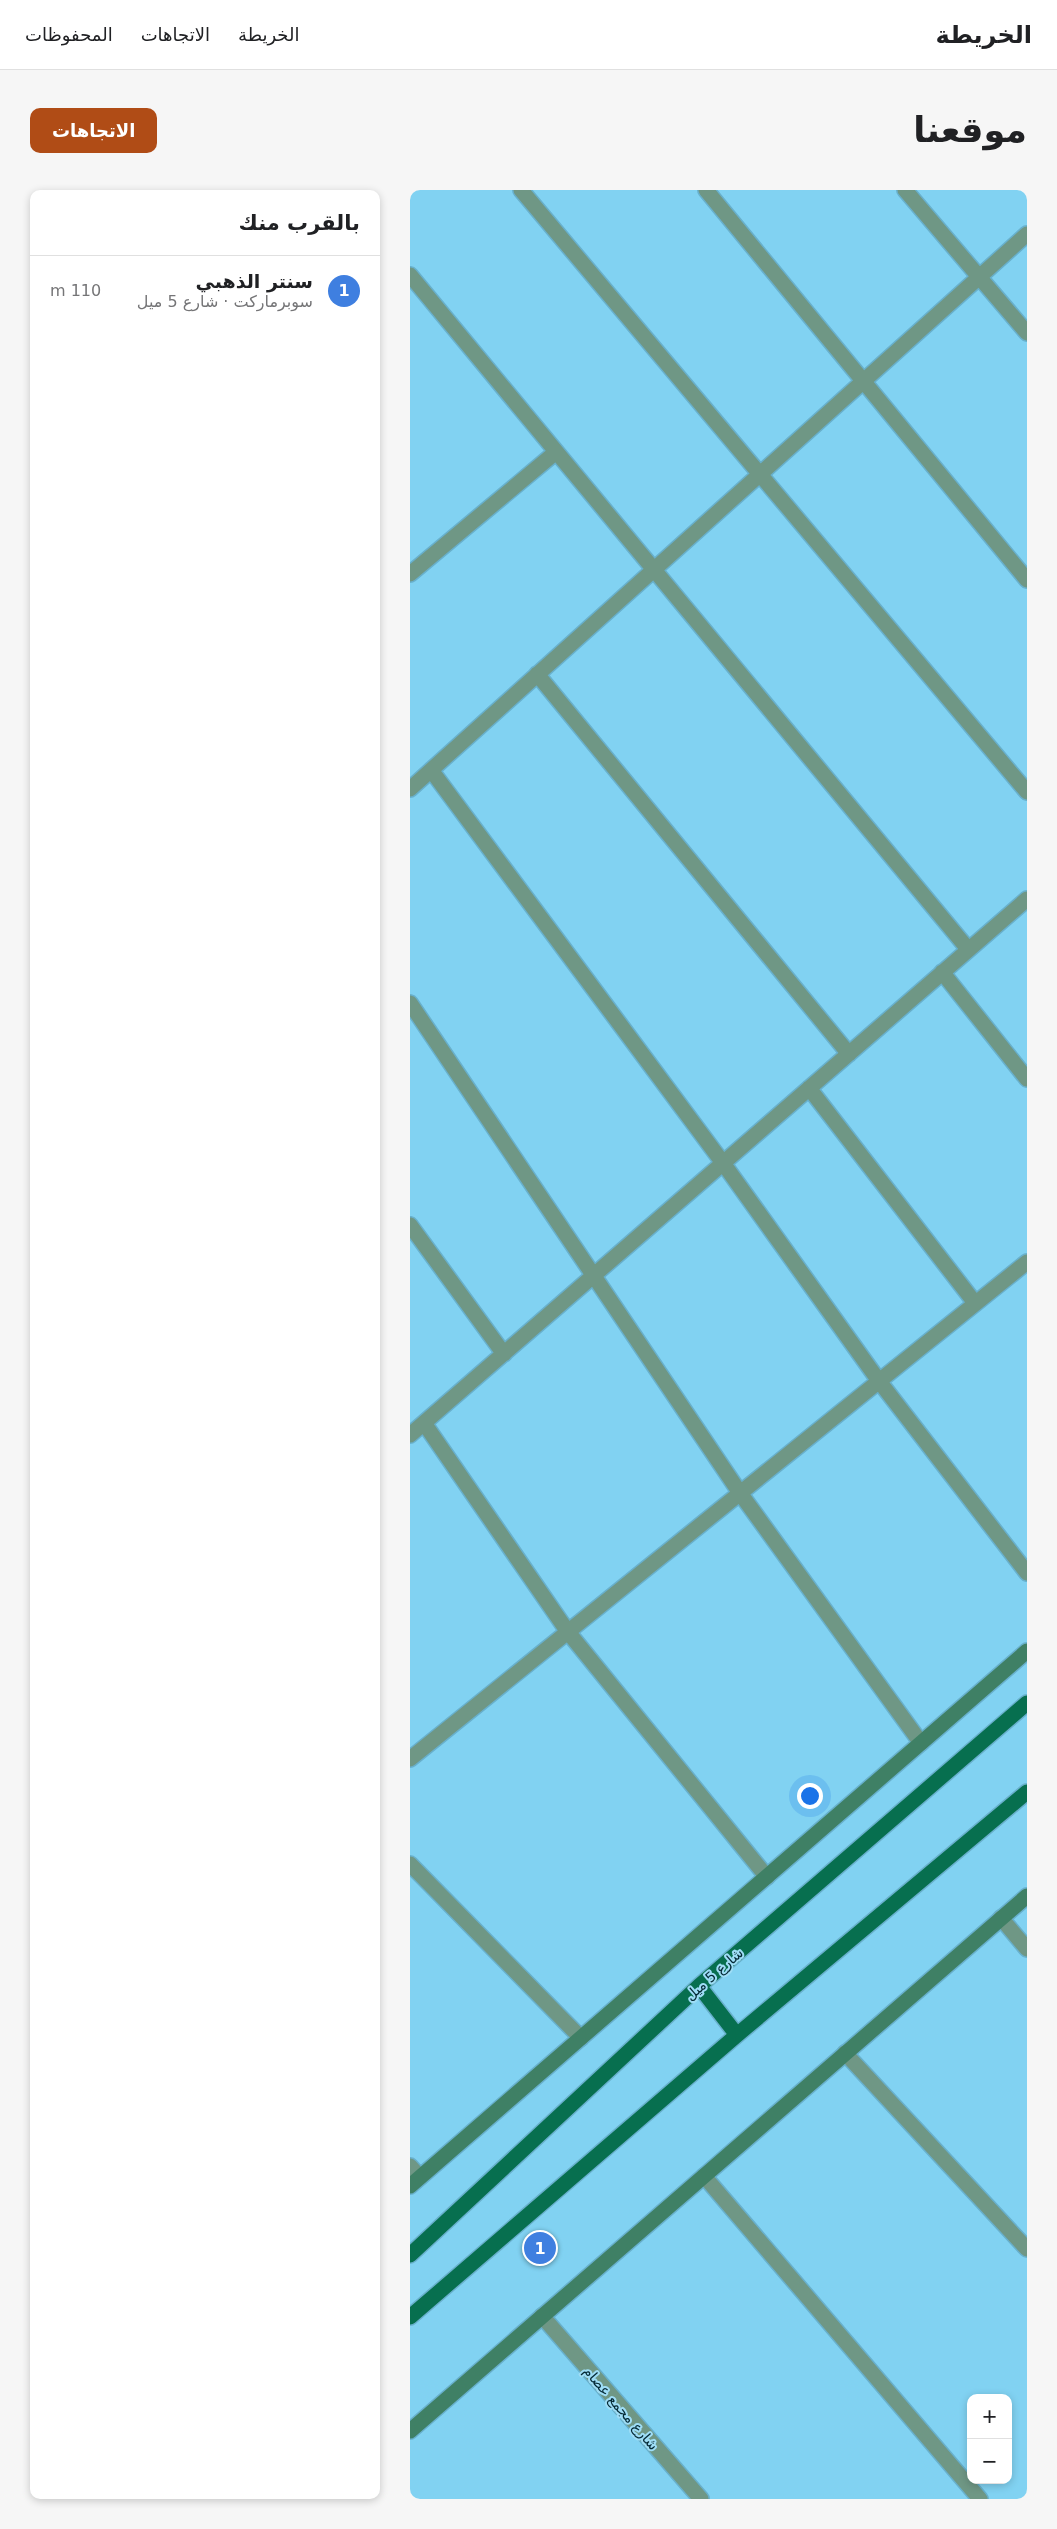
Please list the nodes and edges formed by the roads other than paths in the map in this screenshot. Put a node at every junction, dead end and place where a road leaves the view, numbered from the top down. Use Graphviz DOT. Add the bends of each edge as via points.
graph roads {
  1 [pos="521,190"];
  2 [pos="706,190"];
  3 [pos="905,190"];
  4 [pos="1027,234"];
  5 [pos="410,275"];
  6 [pos="979,277"];
  7 [pos="1027,333"];
  8 [pos="863,381"];
  9 [pos="556,452"];
  10 [pos="760,474"];
  11 [pos="653,570"];
  12 [pos="410,574"];
  13 [pos="1027,580"];
  14 [pos="537,674"];
  15 [pos="431,770"];
  16 [pos="410,788"];
  17 [pos="1027,792"];
  18 [pos="1027,899"];
  19 [pos="968,950"];
  20 [pos="942,972"];
  21 [pos="410,1003"];
  22 [pos="849,1054"];
  23 [pos="1027,1079"];
  24 [pos="809,1088"];
  25 [pos="723,1163"];
  26 [pos="410,1225"];
  27 [pos="1026,1263"];
  28 [pos="594,1276"];
  29 [pos="975,1303"];
  30 [pos="504,1354"];
  31 [pos="879,1381"];
  32 [pos="424,1424"];
  33 [pos="410,1435"];
  34 [pos="740,1493"];
  35 [pos="1027,1573"];
  36 [pos="568,1632"];
  37 [pos="1027,1651"];
  38 [pos="1027,1703"];
  39 [pos="921,1743"];
  40 [pos="410,1759"];
  41 [pos="1027,1792"];
  42 [pos="410,1864"];
  43 [pos="767,1877"];
  44 [pos="1027,1896"];
  45 [pos="1001,1918"];
  46 [pos="1027,1949"];
  47 [pos="700,1986"];
  48 [pos="737,2036"];
  49 [pos="580,2038"];
  50 [pos="846,2053"];
  51 [pos="413,2176"];
  52 [pos="704,2176"];
  53 [pos="1027,2249"];
  54 [pos="410,2254"];
  55 [pos="542,2316"];
  56 [pos="410,2317"];
  57 [pos="410,2431"];
  58 [pos="701,2499"];
  59 [pos="980,2499"];
  1 -- 10 [label="street"];
  2 -- 8 [label="street"];
  3 -- 6 [label="street"];
  4 -- 6 [label="street"];
  5 -- 9 [label="street"];
  6 -- 7 [label="street"];
  6 -- 8 [label="street"];
  8 -- 10 [label="street"];
  8 -- 13 [label="street"];
  9 -- 11 [label="street"];
  9 -- 12 [label="street"];
  10 -- 11 [label="street"];
  10 -- 17 [label="street"];
  11 -- 14 [label="street"];
  11 -- 19 [label="street"];
  14 -- 15 [label="street"];
  14 -- 22 [label="street"];
  15 -- 16 [label="street"];
  15 -- 25 [label="street"];
  18 -- 19 [label="street"];
  19 -- 20 [label="street"];
  20 -- 22 [label="street"];
  20 -- 23 [label="street"];
  21 -- 28 [label="street"];
  22 -- 24 [label="street"];
  24 -- 25 [label="street"];
  24 -- 29 [label="street"];
  25 -- 28 [label="street"];
  25 -- 31 [label="street"];
  26 -- 30 [label="street"];
  27 -- 29 [label="street"];
  28 -- 30 [label="street"];
  28 -- 34 [label="street"];
  29 -- 31 [label="street"];
  30 -- 32 [label="street"];
  31 -- 34 [label="street"];
  31 -- 35 [label="street"];
  32 -- 33 [label="street"];
  32 -- 36 [label="street"];
  34 -- 36 [label="street"];
  34 -- 39 [label="street"];
  36 -- 40 [label="street"];
  36 -- 43 [label="street"];
  37 -- 39 [label="street"];
  38 -- 47 [label="main road, شارع 5 ميل"];
  39 -- 43 [label="street"];
  41 -- 48 [label="main road"];
  42 -- 49 [label="street"];
  43 -- 49 [label="street"];
  44 -- 45 [label="street"];
  45 -- 46 [label="street"];
  45 -- 50 [label="street"];
  47 -- 48 [label="main road"];
  47 -- 54 [label="main road, شارع 5 ميل"];
  48 -- 56 [label="main road"];
  49 -- 51 [label="street"];
  50 -- 52 [label="street"];
  50 -- 53 [label="street"];
  52 -- 55 [label="street"];
  52 -- 59 [label="street"];
  55 -- 57 [label="street"];
  55 -- 58 [label="street, شارع مجمع عصام"];
}
